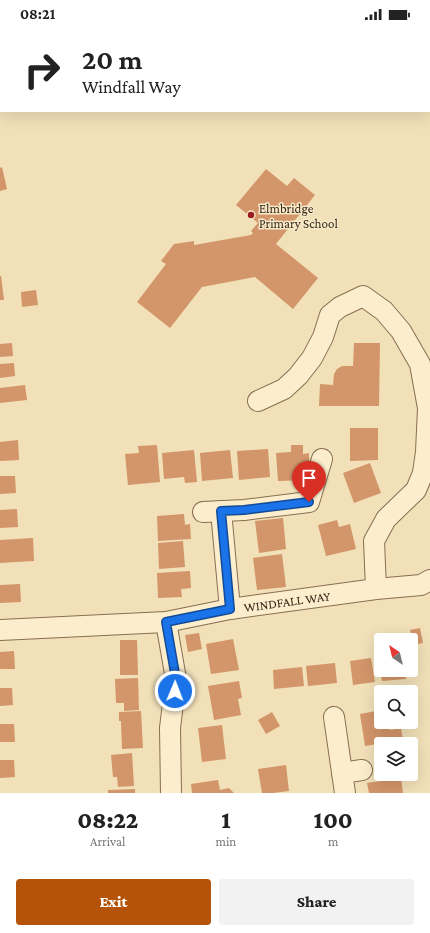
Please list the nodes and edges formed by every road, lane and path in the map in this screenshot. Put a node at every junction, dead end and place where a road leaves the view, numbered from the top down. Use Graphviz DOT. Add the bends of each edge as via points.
graph roads {
  1 [pos="258,401"];
  2 [pos="322,458"];
  3 [pos="430,580"];
  4 [pos="376,589"];
  5 [pos="230,609"];
  6 [pos="166,622"];
  7 [pos="0,630"];
  8 [pos="334,717"];
  9 [pos="362,770"];
  10 [pos="342,773"];
  11 [pos="171,793"];
  12 [pos="345,793"];
  1 -- 4 [label="street" via="284,389 298,376 312,358 330,316 340,306 363,296 384,310 401,331 420,364 428,408 426,452 423,473 416,490 386,519 374,541"];
  2 -- 5 [label="street" via="309,502 212,512"];
  3 -- 4 [label="street, WINDFALL WAY" via="420,585"];
  4 -- 5 [label="street, WINDFALL WAY"];
  5 -- 6 [label="street, WINDFALL WAY"];
  6 -- 7 [label="street, WINDFALL WAY"];
  6 -- 11 [label="street" via="176,679 170,728"];
  8 -- 10 [label="street"];
  9 -- 10 [label="street"];
  10 -- 12 [label="street"];
}
